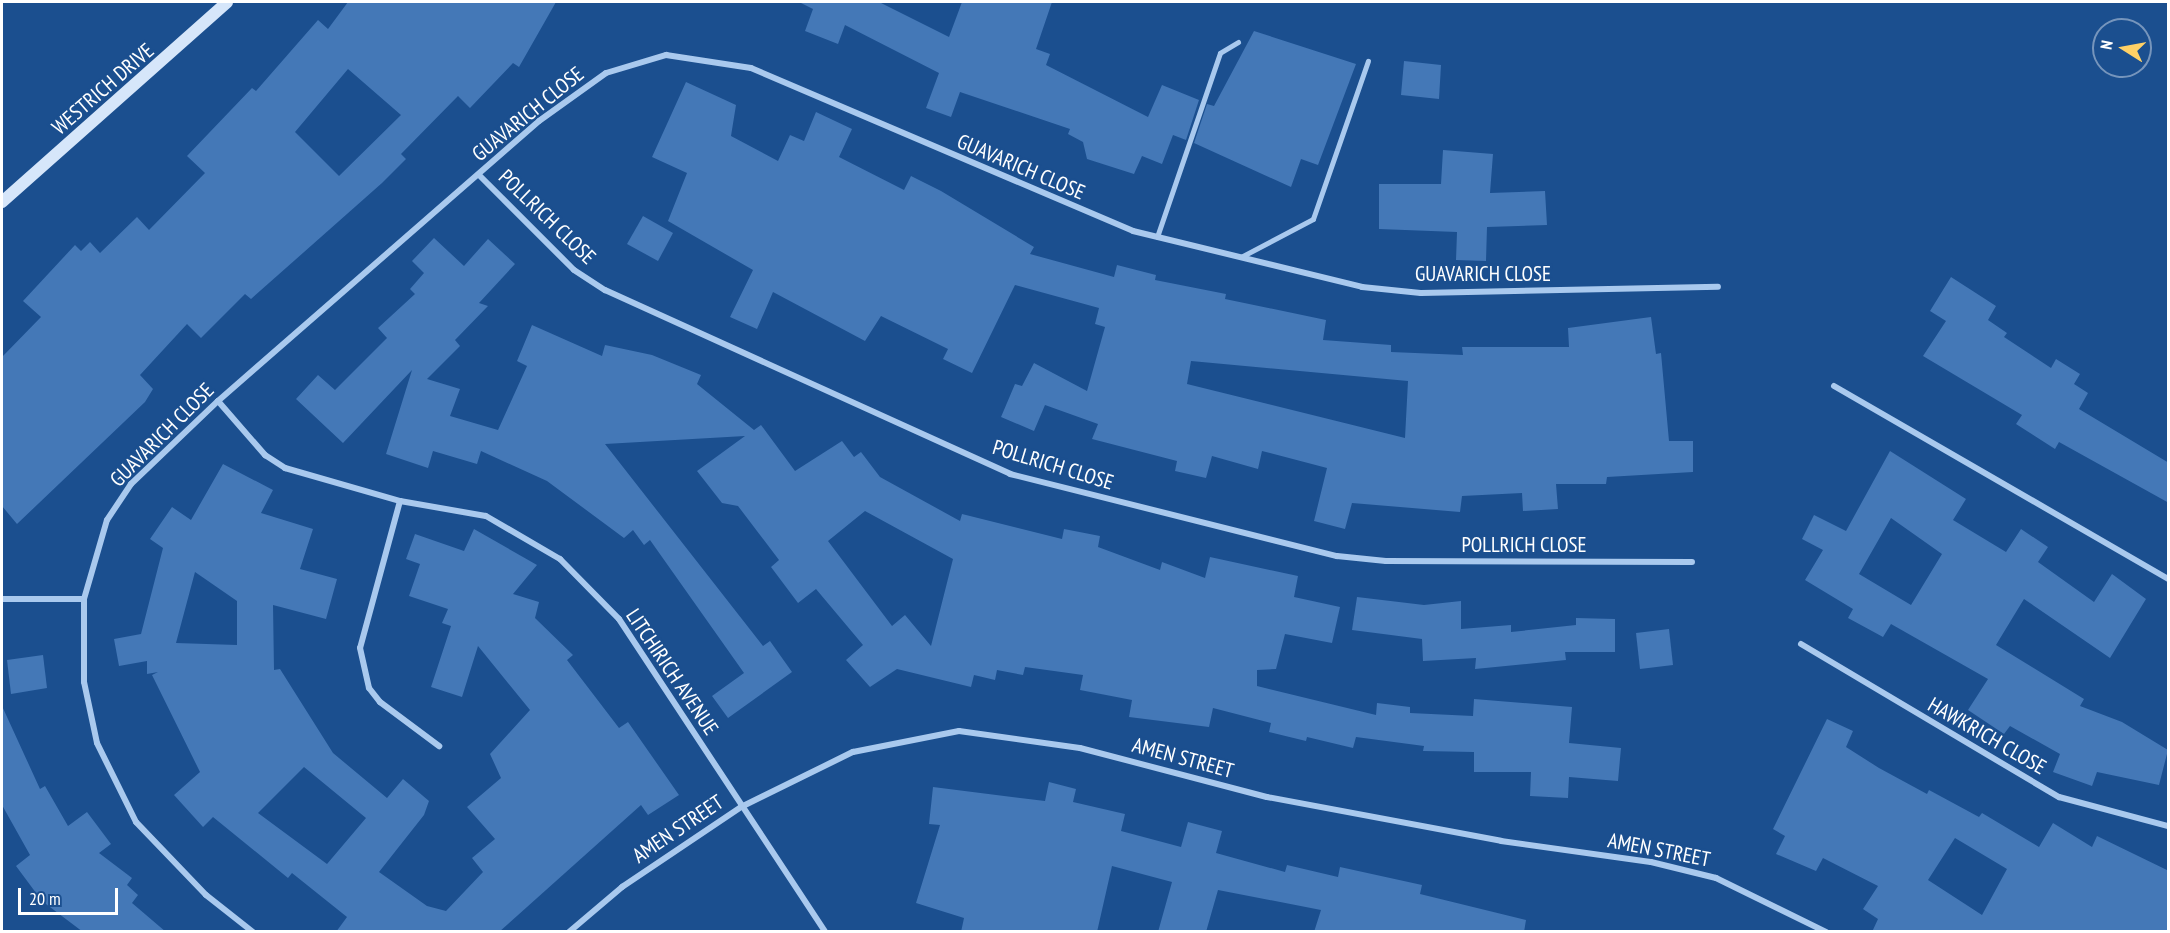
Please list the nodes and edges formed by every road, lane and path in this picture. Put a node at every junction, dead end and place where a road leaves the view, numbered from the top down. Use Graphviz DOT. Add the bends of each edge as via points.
graph roads {
  1 [pos="227,2"];
  2 [pos="1238,42"];
  3 [pos="1368,61"];
  4 [pos="479,175"];
  5 [pos="2,202"];
  6 [pos="1157,237"];
  7 [pos="1241,257"];
  8 [pos="1718,287"];
  9 [pos="1834,386"];
  10 [pos="218,401"];
  11 [pos="400,501"];
  12 [pos="1692,562"];
  13 [pos="2169,579"];
  14 [pos="2,599"];
  15 [pos="84,599"];
  16 [pos="1801,644"];
  17 [pos="439,746"];
  18 [pos="741,807"];
  19 [pos="2169,826"];
  20 [pos="253,932"];
  21 [pos="569,932"];
  22 [pos="825,932"];
  23 [pos="1826,932"];
  1 -- 5 [label="street, WESTRICH DRIVE"];
  2 -- 6 [label="lane" via="1220,53"];
  3 -- 7 [label="lane" via="1313,219"];
  4 -- 6 [label="street, GUAVARICH CLOSE" via="539,121 606,73 666,55 710,59 751,68 1066,206"];
  4 -- 10 [label="street, GUAVARICH CLOSE"];
  4 -- 12 [label="street, POLLRICH CLOSE" via="574,270 605,290 1010,474 1337,556 1386,561"];
  6 -- 7 [label="street, GUAVARICH CLOSE"];
  7 -- 8 [label="street, GUAVARICH CLOSE" via="1362,287 1421,293"];
  9 -- 13 [label="street"];
  10 -- 11 [label="street, LITCHIRICH AVENUE" via="266,455 285,468"];
  10 -- 15 [label="street, GUAVARICH CLOSE" via="131,484 107,520"];
  11 -- 17 [label="street" via="360,648 369,688 380,702"];
  11 -- 18 [label="street, LITCHIRICH AVENUE" via="486,516 560,559 619,619"];
  14 -- 15 [label="street"];
  15 -- 20 [label="street, GUAVARICH CLOSE" via="84,682 97,743 136,822 206,896"];
  16 -- 19 [label="street, HAWKRICH CLOSE" via="2059,797"];
  18 -- 21 [label="street, AMEN STREET" via="622,887"];
  18 -- 22 [label="street, LITCHIRICH AVENUE"];
  18 -- 23 [label="street, AMEN STREET" via="853,752 959,731 1015,737 1267,797 1502,841 1651,862 1716,878"];
}
